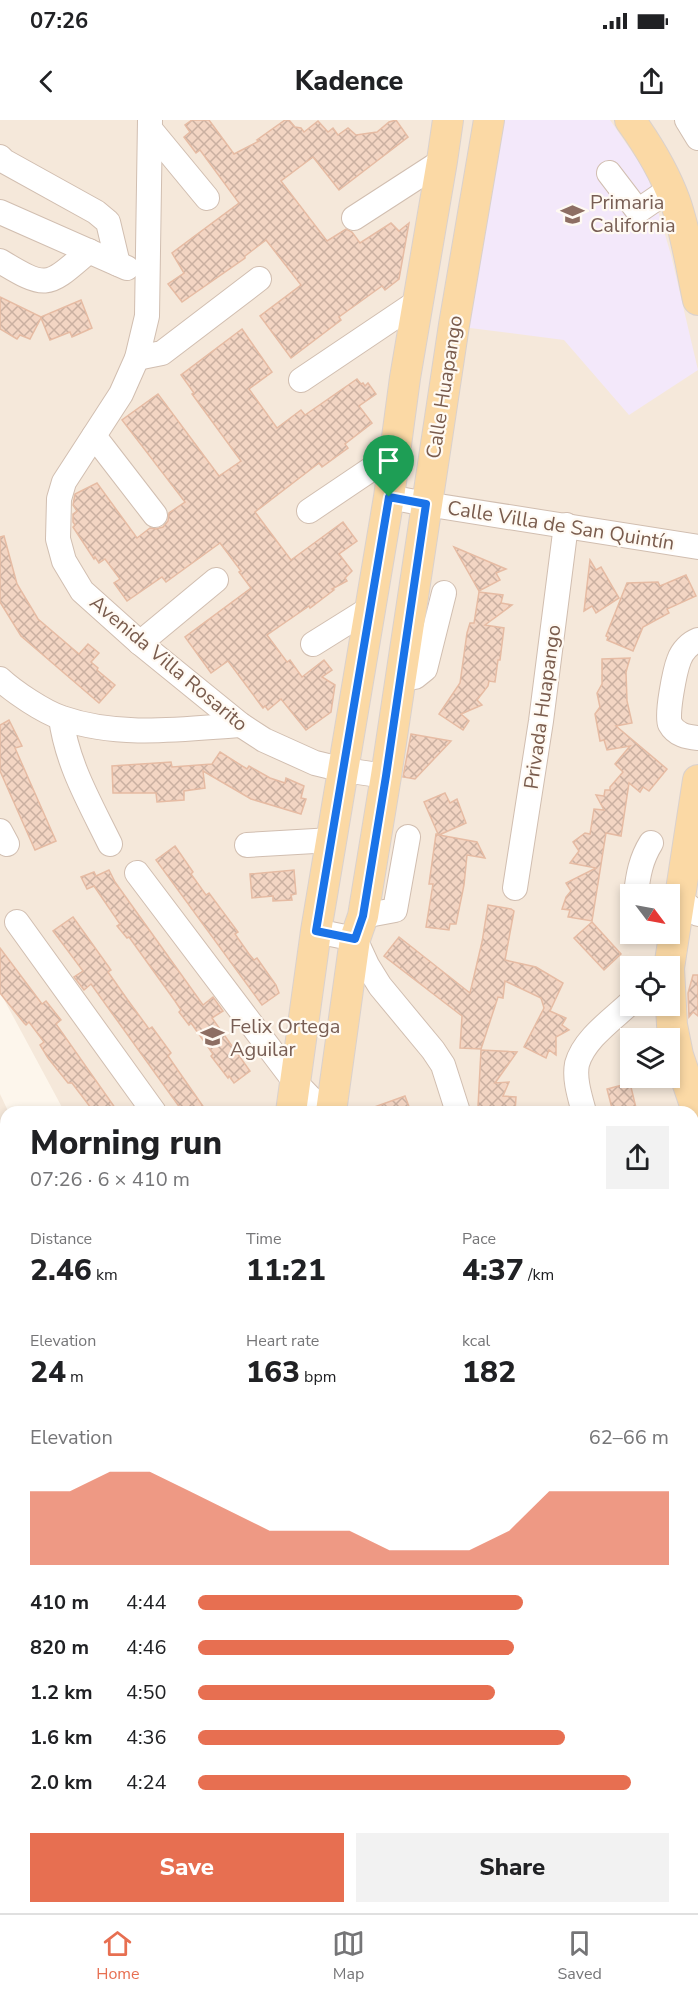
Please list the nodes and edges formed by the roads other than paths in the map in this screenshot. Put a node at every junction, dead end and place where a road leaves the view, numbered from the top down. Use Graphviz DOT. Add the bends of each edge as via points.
graph roads {
  1 [pos="448,120"];
  2 [pos="489,120"];
  3 [pos="630,120"];
  4 [pos="687,120"];
  5 [pos="150,124"];
  6 [pos="698,138"];
  7 [pos="0,157"];
  8 [pos="442,161"];
  9 [pos="609,173"];
  10 [pos="670,189"];
  11 [pos="207,198"];
  12 [pos="0,212"];
  13 [pos="354,218"];
  14 [pos="89,251"];
  15 [pos="0,261"];
  16 [pos="118,264"];
  17 [pos="148,278"];
  18 [pos="259,279"];
  19 [pos="698,300"];
  20 [pos="417,302"];
  21 [pos="137,358"];
  22 [pos="301,380"];
  23 [pos="94,436"];
  24 [pos="395,453"];
  25 [pos="389,497"];
  26 [pos="426,504"];
  27 [pos="309,512"];
  28 [pos="155,515"];
  29 [pos="566,525"];
  30 [pos="698,547"];
  31 [pos="216,580"];
  32 [pos="444,593"];
  33 [pos="369,609"];
  34 [pos="698,640"];
  35 [pos="140,643"];
  36 [pos="314,644"];
  37 [pos="402,676"];
  38 [pos="0,679"];
  39 [pos="61,718"];
  40 [pos="241,724"];
  41 [pos="698,738"];
  42 [pos="344,770"];
  43 [pos="386,776"];
  44 [pos="698,780"];
  45 [pos="408,837"];
  46 [pos="332,840"];
  47 [pos="651,843"];
  48 [pos="110,844"];
  49 [pos="247,845"];
  50 [pos="137,873"];
  51 [pos="637,884"];
  52 [pos="515,888"];
  53 [pos="689,907"];
  54 [pos="680,920"];
  55 [pos="17,922"];
  56 [pos="359,928"];
  57 [pos="316,931"];
  58 [pos="620,1012"];
  59 [pos="672,1016"];
  60 [pos="295,1082"];
  61 [pos="334,1097"];
  62 [pos="150,1106"];
  63 [pos="292,1106"];
  64 [pos="318,1106"];
  65 [pos="456,1106"];
  66 [pos="583,1106"];
  67 [pos="695,1106"];
  1 -- 8 [label="main road, Calle Huapango"];
  2 -- 26 [label="main road, Calle Huapango"];
  3 -- 10 [label="main road"];
  4 -- 6 [label="street"];
  5 -- 11 [label="street"];
  5 -- 17 [label="street, Avenida Villa Rosarito"];
  7 -- 16 [label="street" via="108,222"];
  8 -- 13 [label="street"];
  8 -- 20 [label="main road, Calle Huapango"];
  9 -- 10 [label="street" via="638,211"];
  10 -- 19 [label="main road"];
  12 -- 14 [label="street"];
  14 -- 15 [label="street" via="49,282 32,280"];
  14 -- 16 [label="street"];
  16 -- 17 [label="street"];
  17 -- 21 [label="street, Avenida Villa Rosarito" via="147,316"];
  18 -- 21 [label="street" via="162,353"];
  20 -- 22 [label="street"];
  20 -- 24 [label="main road, Calle Huapango"];
  21 -- 23 [label="street, Avenida Villa Rosarito" via="121,394"];
  23 -- 28 [label="street"];
  23 -- 35 [label="street, Avenida Villa Rosarito" via="64,482 59,499 58,539 64,561 82,591"];
  24 -- 25 [label="main road, Calle Huapango"];
  24 -- 27 [label="street"];
  25 -- 26 [label="street, Calle Villa de San Quintín"];
  25 -- 33 [label="main road, Calle Huapango"];
  26 -- 29 [label="street, Calle Villa de San Quintín"];
  26 -- 37 [label="main road, Calle Huapango"];
  29 -- 30 [label="street, Calle Villa de San Quintín"];
  29 -- 52 [label="street, Privada Huapango"];
  31 -- 35 [label="street"];
  32 -- 37 [label="street" via="425,669 415,677"];
  33 -- 36 [label="street"];
  33 -- 42 [label="main road, Calle Huapango"];
  34 -- 41 [label="street" via="686,648 679,660 668,714 677,732"];
  35 -- 40 [label="street, Avenida Villa Rosarito"];
  37 -- 43 [label="main road, Calle Huapango"];
  38 -- 39 [label="street"];
  39 -- 40 [label="street" via="128,730"];
  39 -- 48 [label="street" via="71,764"];
  40 -- 42 [label="street, Avenida Villa Rosarito" via="286,752"];
  42 -- 43 [label="street, Avenida Villa Rosarito"];
  42 -- 46 [label="main road, Calle Huapango"];
  43 -- 56 [label="main road, Calle Huapango"];
  44 -- 53 [label="main road"];
  45 -- 56 [label="street" via="395,910"];
  46 -- 49 [label="street"];
  46 -- 57 [label="main road, Calle Huapango"];
  47 -- 51 [label="street"];
  50 -- 60 [label="street"];
  53 -- 54 [label="main road"];
  55 -- 62 [label="street"];
  56 -- 57 [label="street"];
  56 -- 61 [label="main road, Calle Huapango"];
  56 -- 65 [label="street" via="367,965 443,1065"];
  57 -- 60 [label="main road, Calle Huapango"];
  58 -- 66 [label="street" via="585,1048 577,1065"];
  59 -- 67 [label="main road" via="678,1055"];
  60 -- 63 [label="main road, Calle Huapango"];
  60 -- 64 [label="street"];
}
